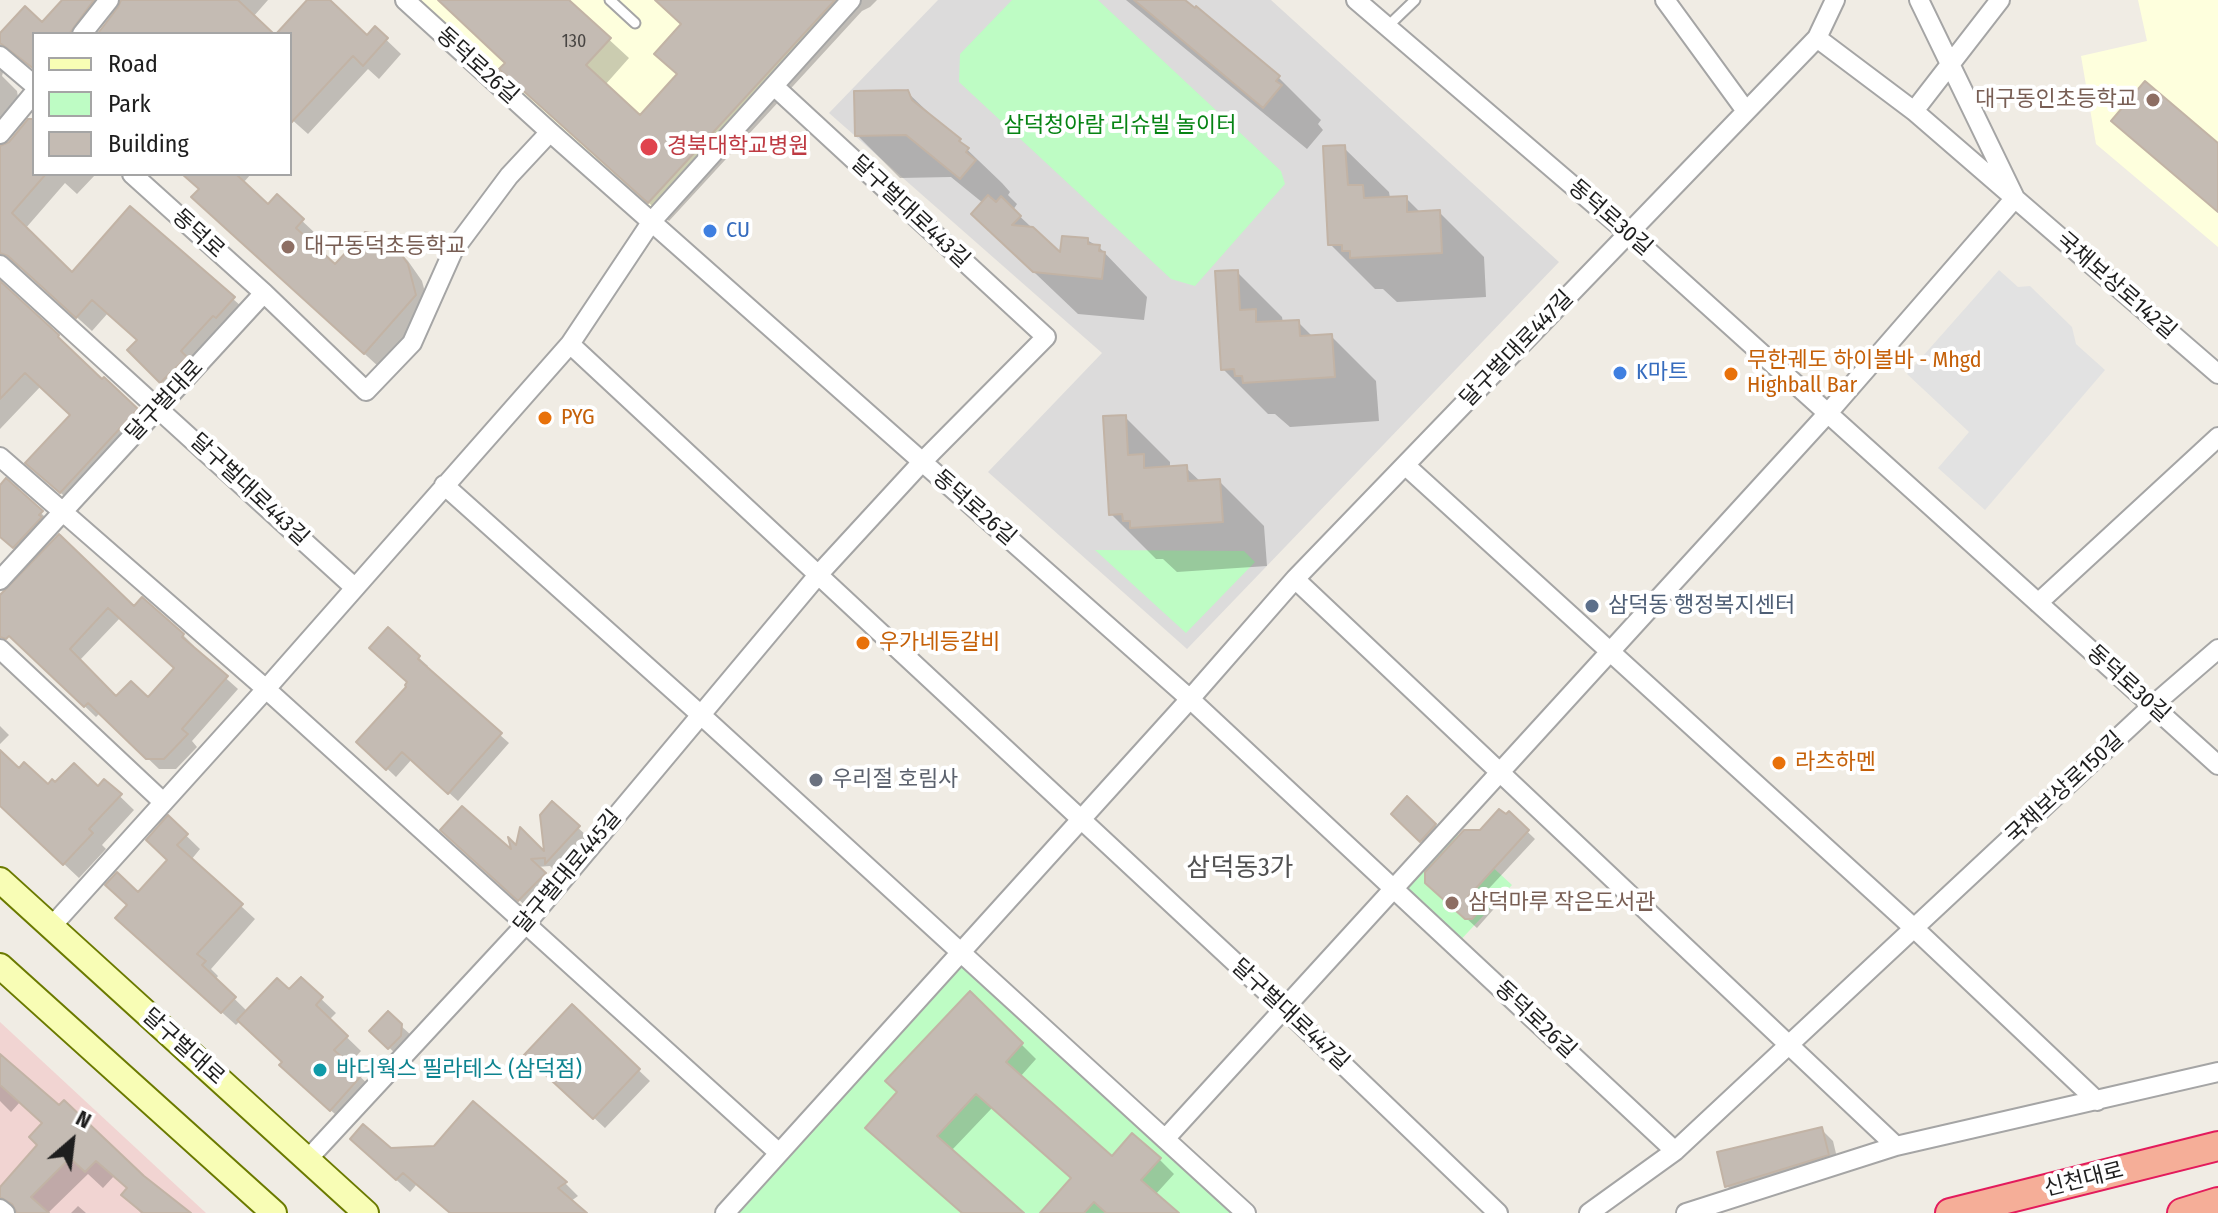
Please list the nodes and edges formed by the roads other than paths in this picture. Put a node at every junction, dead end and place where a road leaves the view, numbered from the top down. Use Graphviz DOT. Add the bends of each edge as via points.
graph roads {
  1 [pos="109,0"];
  2 [pos="405,0"];
  3 [pos="610,0"];
  4 [pos="851,0"];
  5 [pos="1356,0"];
  6 [pos="1415,0"];
  7 [pos="1665,0"];
  8 [pos="1835,0"];
  9 [pos="1919,0"];
  10 [pos="2000,0"];
  11 [pos="635,23"];
  12 [pos="1387,27"];
  13 [pos="84,32"];
  14 [pos="1817,38"];
  15 [pos="0,56"];
  16 [pos="1950,64"];
  17 [pos="32,83"];
  18 [pos="775,87"];
  19 [pos="32,95"];
  20 [pos="1746,111"];
  21 [pos="1914,111"];
  22 [pos="550,132"];
  23 [pos="0,134"];
  24 [pos="134,176"];
  25 [pos="2015,198"];
  26 [pos="652,221"];
  27 [pos="1629,234"];
  28 [pos="0,265"];
  29 [pos="264,293"];
  30 [pos="1046,337"];
  31 [pos="570,344"];
  32 [pos="2218,374"];
  33 [pos="159,407"];
  34 [pos="1828,413"];
  35 [pos="2218,437"];
  36 [pos="0,457"];
  37 [pos="922,462"];
  38 [pos="1405,465"];
  39 [pos="444,485"];
  40 [pos="62,513"];
  41 [pos="818,575"];
  42 [pos="1295,579"];
  43 [pos="0,580"];
  44 [pos="354,587"];
  45 [pos="2038,603"];
  46 [pos="0,649"];
  47 [pos="2218,649"];
  48 [pos="1611,651"];
  49 [pos="266,689"];
  50 [pos="1190,699"];
  51 [pos="2152,706"];
  52 [pos="701,715"];
  53 [pos="2218,765"];
  54 [pos="1500,773"];
  55 [pos="162,801"];
  56 [pos="1081,819"];
  57 [pos="0,880"];
  58 [pos="1394,889"];
  59 [pos="525,925"];
  60 [pos="51,927"];
  61 [pos="1915,929"];
  62 [pos="961,951"];
  63 [pos="3,974"];
  64 [pos="1285,1009"];
  65 [pos="1790,1046"];
  66 [pos="2218,1072"];
  67 [pos="2097,1101"];
  68 [pos="1165,1139"];
  69 [pos="1896,1146"];
  70 [pos="2218,1146"];
  71 [pos="1675,1151"];
  72 [pos="779,1153"];
  73 [pos="307,1160"];
  74 [pos="2218,1202"];
  75 [pos="0,1209"];
  76 [pos="266,1210"];
  77 [pos="5,1213"];
  78 [pos="366,1213"];
  79 [pos="725,1213"];
  80 [pos="1246,1213"];
  81 [pos="1498,1213"];
  82 [pos="1589,1213"];
  83 [pos="1686,1213"];
  84 [pos="1950,1213"];
  85 [pos="2182,1213"];
  1 -- 13 [label="street"];
  2 -- 22 [label="street, 동덕로26길"];
  3 -- 11 [label="lane"];
  4 -- 18 [label="street"];
  5 -- 12 [label="street, 동덕로30길"];
  6 -- 12 [label="lane"];
  7 -- 20 [label="street"];
  8 -- 14 [label="street"];
  9 -- 16 [label="street, 국채보상로142길"];
  10 -- 16 [label="street"];
  12 -- 27 [label="street, 동덕로30길"];
  14 -- 20 [label="street"];
  14 -- 21 [label="street, 국채보상로142길"];
  15 -- 17 [label="street"];
  16 -- 21 [label="street"];
  16 -- 25 [label="street, 국채보상로142길"];
  18 -- 26 [label="street"];
  18 -- 30 [label="street, 달구벌대로443길"];
  19 -- 23 [label="street"];
  20 -- 27 [label="street"];
  21 -- 25 [label="street, 국채보상로142길"];
  22 -- 26 [label="street, 동덕로26길"];
  22 -- 29 [label="street, 동덕로" via="453,251 412,343 366,391"];
  24 -- 29 [label="street, 동덕로"];
  25 -- 32 [label="street, 국채보상로142길"];
  25 -- 34 [label="street"];
  26 -- 31 [label="street"];
  26 -- 37 [label="street, 동덕로26길"];
  27 -- 34 [label="street, 동덕로30길"];
  27 -- 38 [label="street, 달구벌대로447길"];
  28 -- 33 [label="street, 달구벌대로443길"];
  29 -- 33 [label="street, 달구벌대로"];
  30 -- 37 [label="street, 달구벌대로445길"];
  31 -- 39 [label="street"];
  31 -- 41 [label="street"];
  33 -- 40 [label="street, 달구벌대로"];
  33 -- 44 [label="street, 달구벌대로443길"];
  34 -- 45 [label="street, 동덕로30길"];
  34 -- 48 [label="street"];
  35 -- 45 [label="street"];
  36 -- 40 [label="street"];
  37 -- 41 [label="street, 달구벌대로445길"];
  37 -- 50 [label="street, 동덕로26길"];
  38 -- 42 [label="street, 달구벌대로447길"];
  38 -- 48 [label="street"];
  39 -- 44 [label="street"];
  39 -- 52 [label="street"];
  40 -- 43 [label="street, 달구벌대로"];
  40 -- 49 [label="street"];
  41 -- 52 [label="street, 달구벌대로445길"];
  41 -- 56 [label="street"];
  42 -- 50 [label="street, 달구벌대로447길"];
  42 -- 54 [label="street"];
  44 -- 49 [label="street"];
  45 -- 51 [label="street, 동덕로30길"];
  46 -- 55 [label="street"];
  47 -- 51 [label="street, 국채보상로150길"];
  48 -- 54 [label="street"];
  48 -- 61 [label="street"];
  49 -- 55 [label="street"];
  49 -- 59 [label="street"];
  50 -- 56 [label="street, 달구벌대로447길"];
  50 -- 58 [label="street, 동덕로26길"];
  51 -- 53 [label="street, 동덕로30길"];
  51 -- 61 [label="street, 국채보상로150길"];
  52 -- 59 [label="street, 달구벌대로445길"];
  52 -- 62 [label="street"];
  54 -- 58 [label="street"];
  54 -- 65 [label="street"];
  55 -- 60 [label="street"];
  56 -- 62 [label="street, 달구벌대로447길"];
  56 -- 64 [label="street, 달구벌대로447길"];
  57 -- 60 [label="main road, 달구벌대로"];
  58 -- 64 [label="street"];
  58 -- 71 [label="street, 동덕로26길"];
  59 -- 72 [label="street"];
  59 -- 73 [label="street, 달구벌대로445길"];
  60 -- 73 [label="main road, 달구벌대로"];
  61 -- 65 [label="street, 국채보상로150길"];
  61 -- 67 [label="street"];
  62 -- 68 [label="street"];
  62 -- 72 [label="street, 달구벌대로447길"];
  63 -- 76 [label="main road"];
  64 -- 68 [label="street"];
  64 -- 81 [label="street, 달구벌대로447길"];
  65 -- 69 [label="street"];
  65 -- 71 [label="street, 국채보상로150길"];
  66 -- 67 [label="street"];
  67 -- 69 [label="street"];
  68 -- 80 [label="street"];
  69 -- 83 [label="street"];
  70 -- 84 [label="highway, 신천대로"];
  71 -- 82 [label="street"];
  72 -- 79 [label="street, 달구벌대로447길"];
  73 -- 78 [label="main road, 달구벌대로"];
  74 -- 85 [label="highway"];
  75 -- 77 [label="street"];
}
